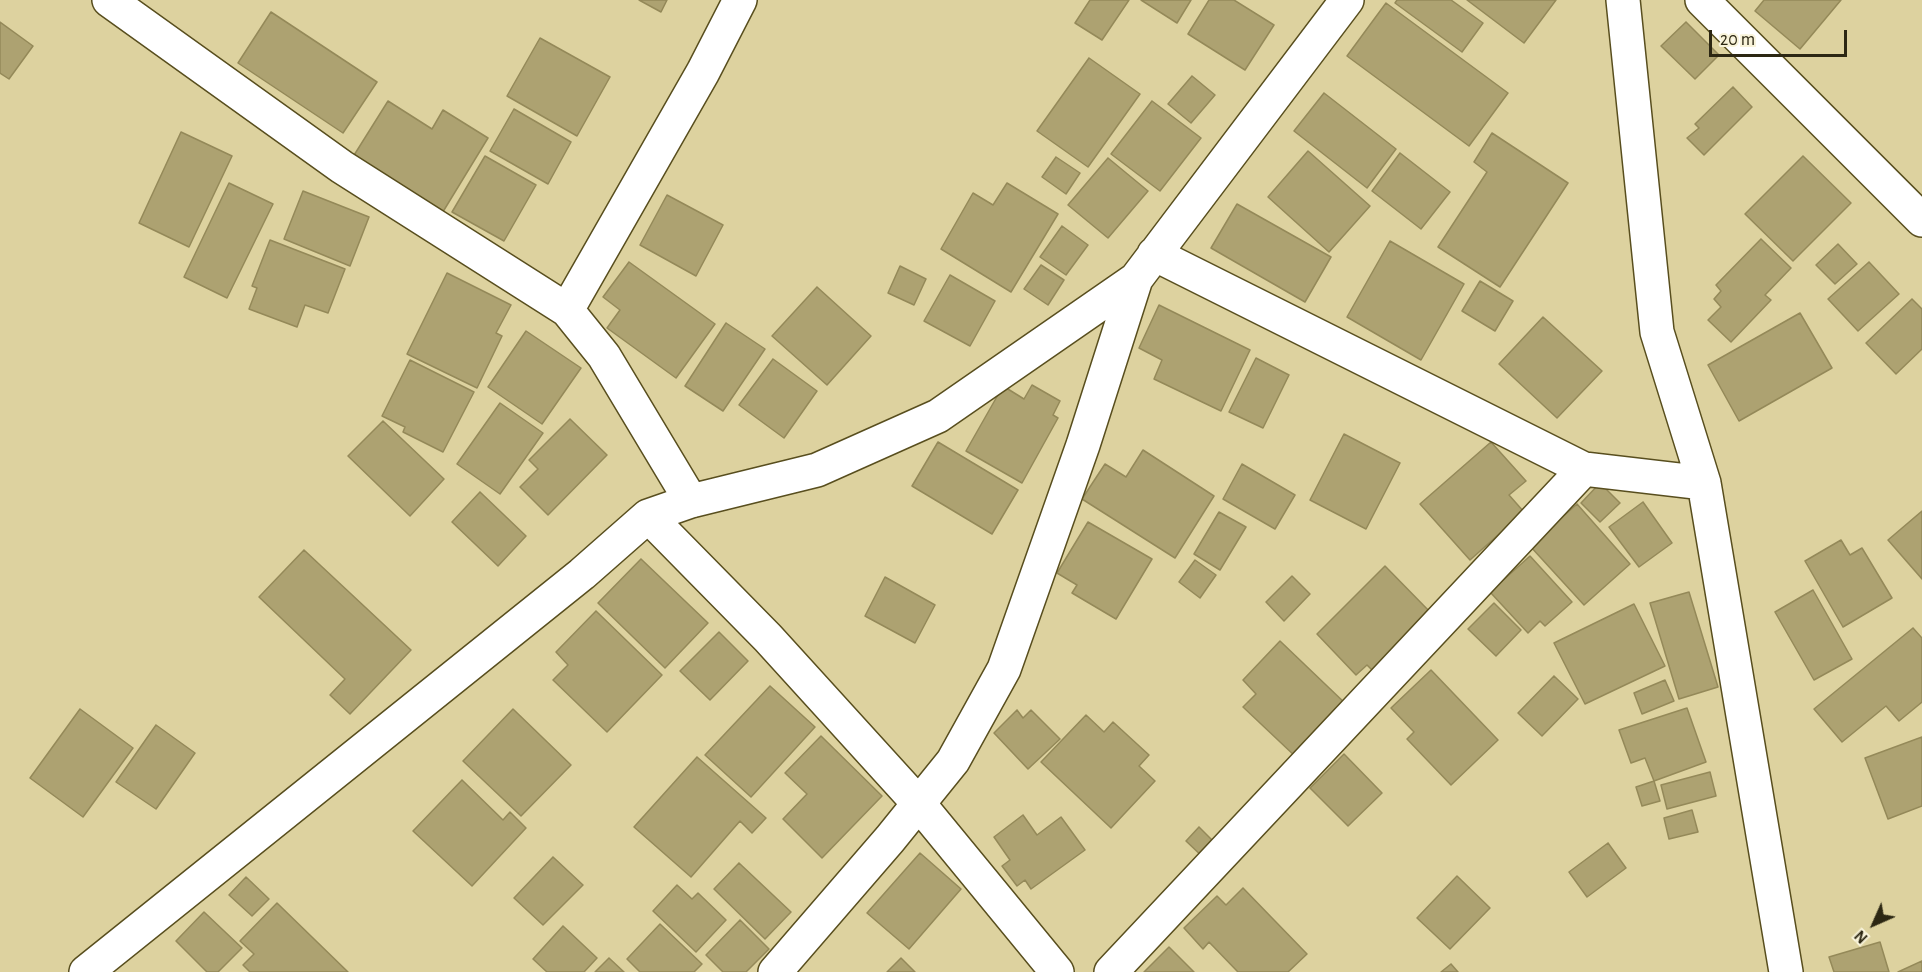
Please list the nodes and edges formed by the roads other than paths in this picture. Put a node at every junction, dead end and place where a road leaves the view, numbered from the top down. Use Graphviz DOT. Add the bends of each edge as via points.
graph roads {
  1 [pos="109,0"];
  2 [pos="740,0"];
  3 [pos="1347,0"];
  4 [pos="1623,0"];
  5 [pos="1702,0"];
  6 [pos="1922,220"];
  7 [pos="1145,266"];
  8 [pos="567,310"];
  9 [pos="1584,469"];
  10 [pos="1704,483"];
  11 [pos="691,501"];
  12 [pos="648,516"];
  13 [pos="919,804"];
  14 [pos="86,972"];
  15 [pos="775,972"];
  16 [pos="1057,972"];
  17 [pos="1111,972"];
  18 [pos="1786,972"];
  1 -- 8 [label="street" via="342,167"];
  2 -- 8 [label="street"];
  3 -- 7 [label="street"];
  4 -- 10 [label="street" via="1657,332"];
  5 -- 6 [label="street"];
  7 -- 9 [label="street"];
  7 -- 11 [label="street" via="938,416 817,470"];
  7 -- 13 [label="street" via="1004,669 953,761"];
  8 -- 11 [label="street" via="604,356"];
  9 -- 10 [label="street"];
  9 -- 17 [label="street"];
  10 -- 18 [label="street"];
  11 -- 12 [label="street"];
  12 -- 13 [label="street" via="768,638"];
  12 -- 14 [label="street" via="564,589"];
  13 -- 15 [label="street"];
  13 -- 16 [label="street"];
}
